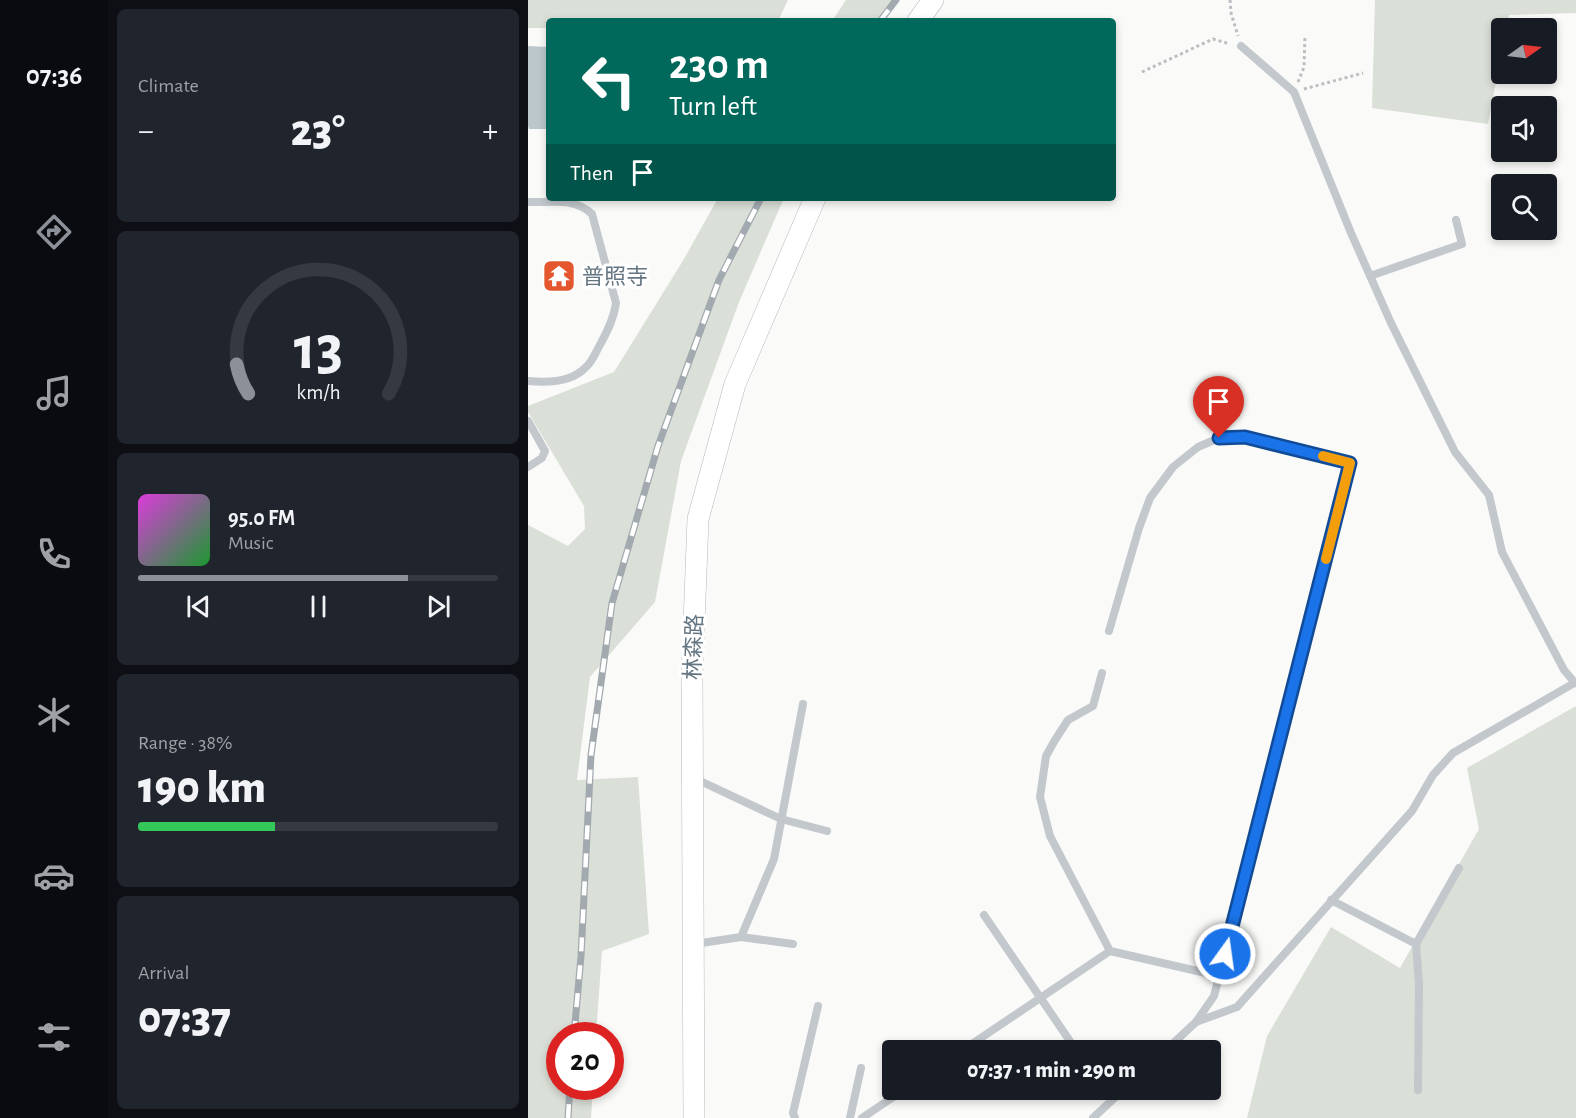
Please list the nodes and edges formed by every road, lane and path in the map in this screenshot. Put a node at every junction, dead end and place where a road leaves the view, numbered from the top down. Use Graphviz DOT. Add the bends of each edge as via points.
graph roads {
  1 [pos="933,0"];
  2 [pos="1230,0"];
  3 [pos="920,18"];
  4 [pos="1305,37"];
  5 [pos="1241,46"];
  6 [pos="1142,72"];
  7 [pos="1363,73"];
  8 [pos="1294,92"];
  9 [pos="814,201"];
  10 [pos="528,202"];
  11 [pos="1456,220"];
  12 [pos="1370,276"];
  13 [pos="528,381"];
  14 [pos="528,421"];
  15 [pos="528,467"];
  16 [pos="1109,631"];
  17 [pos="1102,673"];
  18 [pos="1576,683"];
  19 [pos="803,704"];
  20 [pos="692,777"];
  21 [pos="781,819"];
  22 [pos="827,831"];
  23 [pos="1459,868"];
  24 [pos="1331,900"];
  25 [pos="984,915"];
  26 [pos="741,937"];
  27 [pos="693,944"];
  28 [pos="793,944"];
  29 [pos="1416,944"];
  30 [pos="1110,951"];
  31 [pos="1220,976"];
  32 [pos="1040,998"];
  33 [pos="818,1006"];
  34 [pos="1196,1022"];
  35 [pos="978,1040"];
  36 [pos="1069,1040"];
  37 [pos="1177,1040"];
  38 [pos="861,1068"];
  39 [pos="1418,1090"];
  40 [pos="889,1100"];
  41 [pos="1112,1100"];
  42 [pos="694,1118"];
  43 [pos="795,1118"];
  44 [pos="850,1118"];
  45 [pos="862,1118"];
  46 [pos="1093,1118"];
  1 -- 3 [label="main road"];
  2 -- 5 [label="path"];
  4 -- 8 [label="path" via="1304,67"];
  5 -- 6 [label="path" via="1213,39"];
  5 -- 8 [label="lane"];
  7 -- 8 [label="path"];
  8 -- 12 [label="lane"];
  9 -- 20 [label="main road, 林森路" via="735,384 698,519"];
  10 -- 13 [label="lane" via="574,202 592,214 616,303 614,316 588,366 569,378"];
  11 -- 12 [label="lane" via="1462,244"];
  12 -- 18 [label="lane" via="1455,452 1489,495 1502,552 1564,670"];
  14 -- 15 [label="lane" via="544,451 542,458"];
  16 -- 31 [label="lane" via="1150,498 1173,467 1198,447 1219,438 1245,437 1350,463"];
  17 -- 30 [label="lane" via="1093,706 1068,720 1046,756 1040,798 1050,836"];
  18 -- 24 [label="lane" via="1453,753 1433,775 1412,811"];
  19 -- 21 [label="lane"];
  20 -- 21 [label="lane"];
  20 -- 27 [label="main road, 林森路"];
  21 -- 22 [label="lane"];
  21 -- 26 [label="lane" via="774,859"];
  23 -- 29 [label="lane"];
  24 -- 29 [label="lane"];
  24 -- 34 [label="lane" via="1237,1006"];
  25 -- 32 [label="lane"];
  26 -- 27 [label="lane"];
  26 -- 28 [label="lane"];
  27 -- 42 [label="main road, 林森路"];
  29 -- 39 [label="lane"];
  30 -- 31 [label="lane"];
  30 -- 32 [label="lane"];
  31 -- 34 [label="lane" via="1215,996"];
  32 -- 35 [label="lane"];
  32 -- 36 [label="lane"];
  33 -- 43 [label="lane"];
  34 -- 37 [label="lane"];
  38 -- 44 [label="lane"];
  40 -- 45 [label="lane"];
  41 -- 46 [label="lane"];
}
